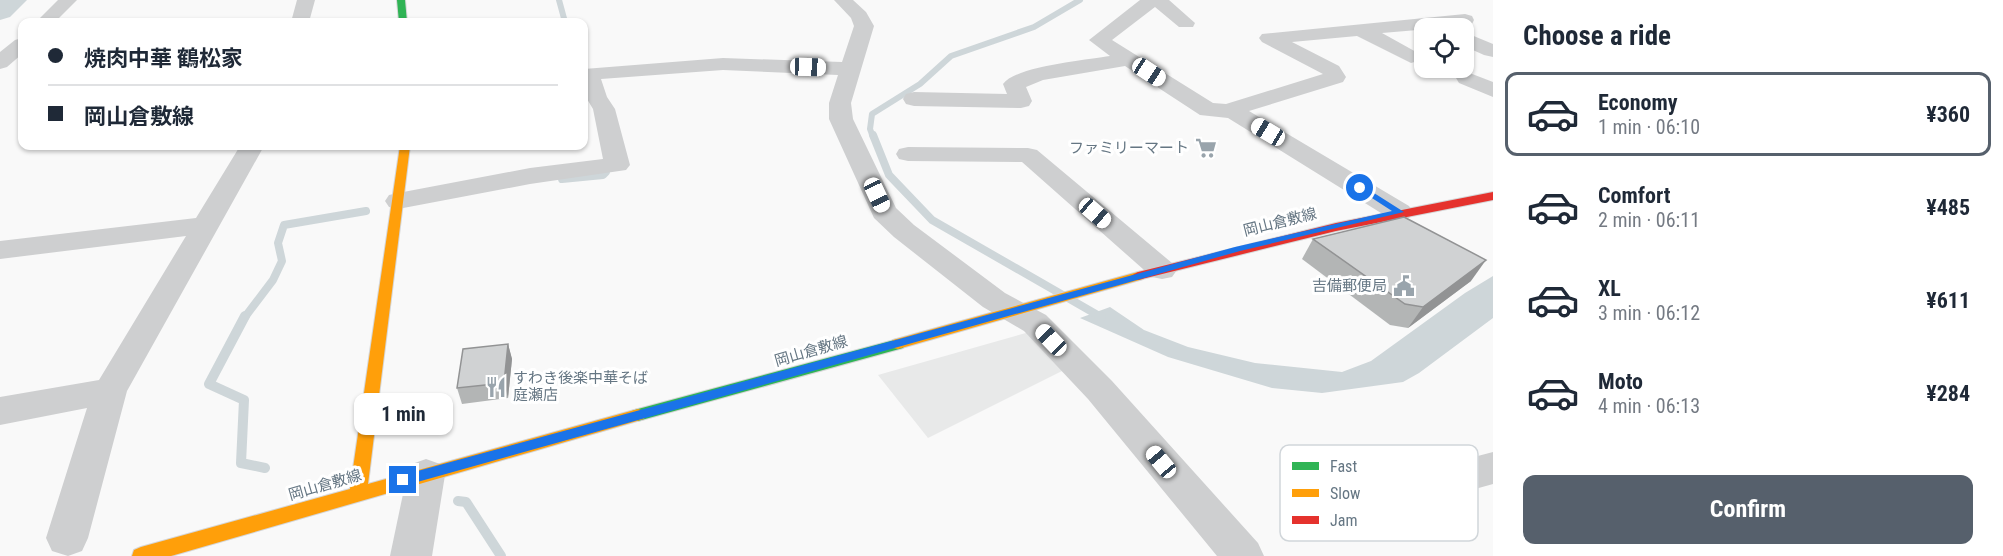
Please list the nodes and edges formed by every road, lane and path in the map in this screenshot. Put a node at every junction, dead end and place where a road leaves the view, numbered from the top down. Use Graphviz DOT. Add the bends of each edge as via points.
graph roads {
  1 [pos="68,0"];
  2 [pos="306,0"];
  3 [pos="401,0"];
  4 [pos="843,0"];
  5 [pos="1152,0"];
  6 [pos="1158,0"];
  7 [pos="49,18"];
  8 [pos="301,18"];
  9 [pos="403,18"];
  10 [pos="1186,23"];
  11 [pos="1414,27"];
  12 [pos="1361,30"];
  13 [pos="1474,37"];
  14 [pos="18,47"];
  15 [pos="1491,51"];
  16 [pos="1411,57"];
  17 [pos="1130,59"];
  18 [pos="0,63"];
  19 [pos="850,69"];
  20 [pos="1467,78"];
  21 [pos="1493,90"];
  22 [pos="914,99"];
  23 [pos="1231,110"];
  24 [pos="250,150"];
  25 [pos="404,150"];
  26 [pos="908,154"];
  27 [pos="1493,196"];
  28 [pos="398,201"];
  29 [pos="1399,212"];
  30 [pos="207,225"];
  31 [pos="0,250"];
  32 [pos="1162,270"];
  33 [pos="1027,308"];
  34 [pos="110,391"];
  35 [pos="0,411"];
  36 [pos="1493,468"];
  37 [pos="1478,472"];
  38 [pos="426,475"];
  39 [pos="357,492"];
  40 [pos="67,538"];
  41 [pos="141,556"];
  42 [pos="411,556"];
  43 [pos="1243,556"];
  1 -- 7 [label="street"];
  2 -- 8 [label="street"];
  3 -- 9 [label="main road"];
  4 -- 19 [label="street" via="864,26"];
  5 -- 17 [label="street" via="1100,40"];
  6 -- 10 [label="street"];
  11 -- 12 [label="street"];
  12 -- 16 [label="street"];
  12 -- 23 [label="street" via="1269,38 1332,70 1335,77"];
  13 -- 15 [label="street"];
  14 -- 18 [label="street"];
  17 -- 22 [label="street" via="1038,74 1014,84 1021,101"];
  17 -- 23 [label="street" via="1208,110"];
  19 -- 28 [label="street" via="723,64 588,74 604,109 617,165 531,176"];
  19 -- 33 [label="street" via="840,104 841,119 885,212 985,293"];
  20 -- 21 [label="street"];
  23 -- 29 [label="street"];
  24 -- 30 [label="street"];
  25 -- 28 [label="main road"];
  26 -- 32 [label="street" via="1028,155"];
  27 -- 29 [label="main road, 岡山倉敷線"];
  28 -- 39 [label="main road"];
  29 -- 32 [label="main road, 岡山倉敷線"];
  30 -- 31 [label="street"];
  30 -- 34 [label="street"];
  32 -- 33 [label="main road, 岡山倉敷線"];
  33 -- 38 [label="main road, 岡山倉敷線"];
  33 -- 43 [label="street" via="1035,323 1100,390"];
  34 -- 35 [label="street"];
  34 -- 40 [label="street"];
  36 -- 37 [label="street"];
  38 -- 39 [label="main road, 岡山倉敷線"];
  38 -- 42 [label="street"];
  39 -- 41 [label="main road, 岡山倉敷線"];
}
